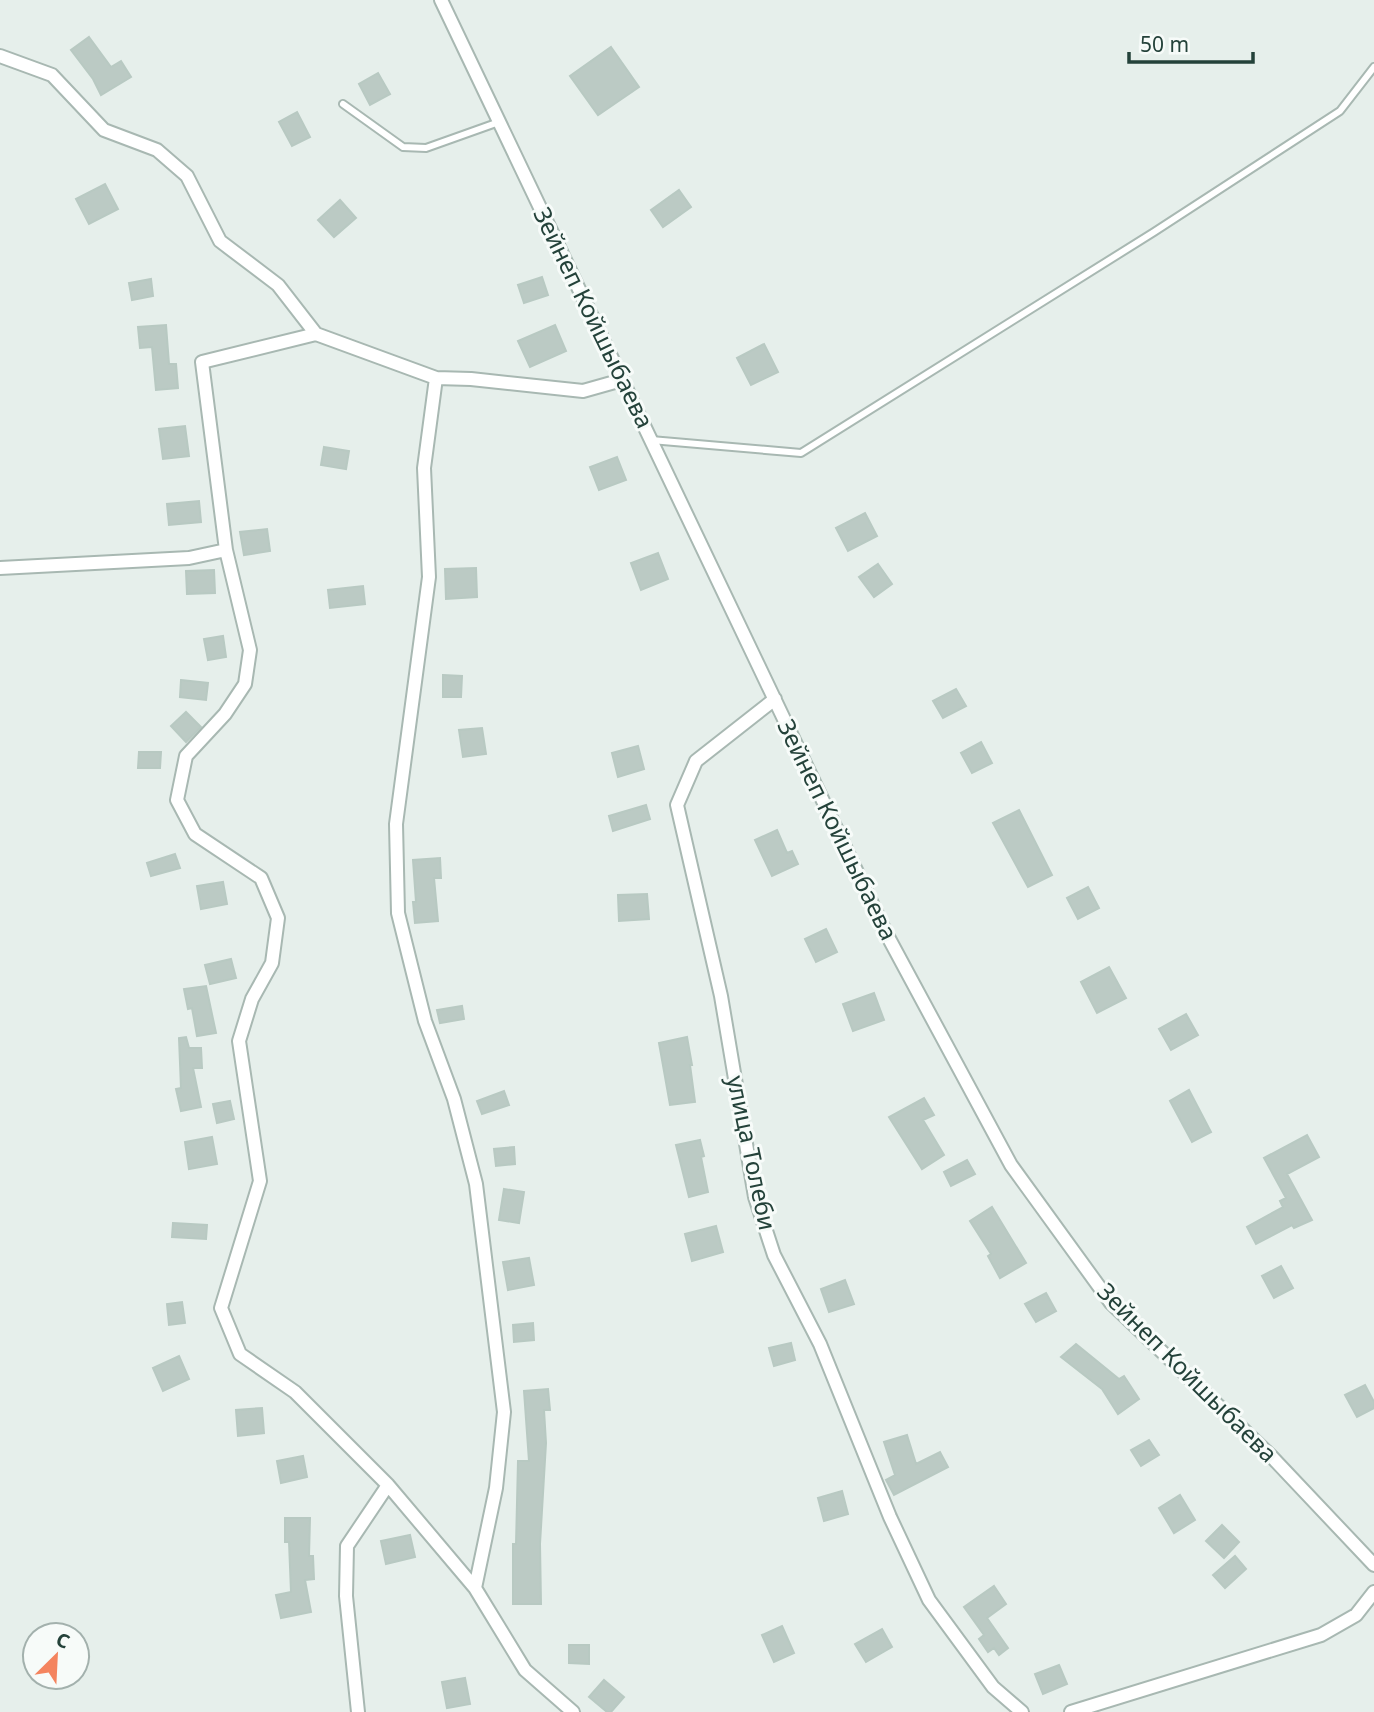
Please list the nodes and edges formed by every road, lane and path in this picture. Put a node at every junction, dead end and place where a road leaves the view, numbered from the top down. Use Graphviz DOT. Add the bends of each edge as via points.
graph roads {
  1 [pos="441,0"];
  2 [pos="0,56"];
  3 [pos="1374,67"];
  4 [pos="343,104"];
  5 [pos="499,122"];
  6 [pos="316,334"];
  7 [pos="436,378"];
  8 [pos="622,380"];
  9 [pos="651,440"];
  10 [pos="226,550"];
  11 [pos="0,568"];
  12 [pos="775,699"];
  13 [pos="388,1485"];
  14 [pos="1374,1565"];
  15 [pos="475,1588"];
  16 [pos="1374,1592"];
  17 [pos="358,1712"];
  18 [pos="573,1712"];
  19 [pos="1022,1712"];
  20 [pos="1071,1712"];
  1 -- 5 [label="street, Зейнеп Койшыбаева"];
  2 -- 6 [label="street" via="52,75 104,130 157,150 187,176 220,241 278,285"];
  3 -- 9 [label="lane" via="1340,111 801,453"];
  4 -- 5 [label="lane" via="403,147 426,148"];
  5 -- 8 [label="street, Зейнеп Койшыбаева"];
  6 -- 7 [label="street"];
  6 -- 10 [label="street" via="202,362"];
  7 -- 8 [label="street" via="583,391"];
  7 -- 15 [label="street" via="424,468 429,577 397,824 398,913 425,1021 454,1099 476,1184 504,1412 496,1488"];
  8 -- 9 [label="street, Зейнеп Койшыбаева"];
  9 -- 12 [label="street, Зейнеп Койшыбаева"];
  10 -- 11 [label="street" via="189,558"];
  10 -- 13 [label="street" via="250,650 245,684 187,757 177,800 195,834 261,878 278,918 272,963 252,999 239,1041 260,1181 221,1308 240,1354 295,1392"];
  12 -- 14 [label="street, Зейнеп Койшыбаева" via="886,933 1011,1165 1111,1303 1271,1456"];
  12 -- 19 [label="street, улица Толеби" via="696,761 677,805 721,996 755,1196 774,1255 820,1345 929,1600 993,1687"];
  13 -- 15 [label="street"];
  13 -- 17 [label="street" via="347,1546 346,1596"];
  15 -- 18 [label="street" via="525,1670"];
  16 -- 20 [label="street" via="1356,1615 1321,1635"];
}
